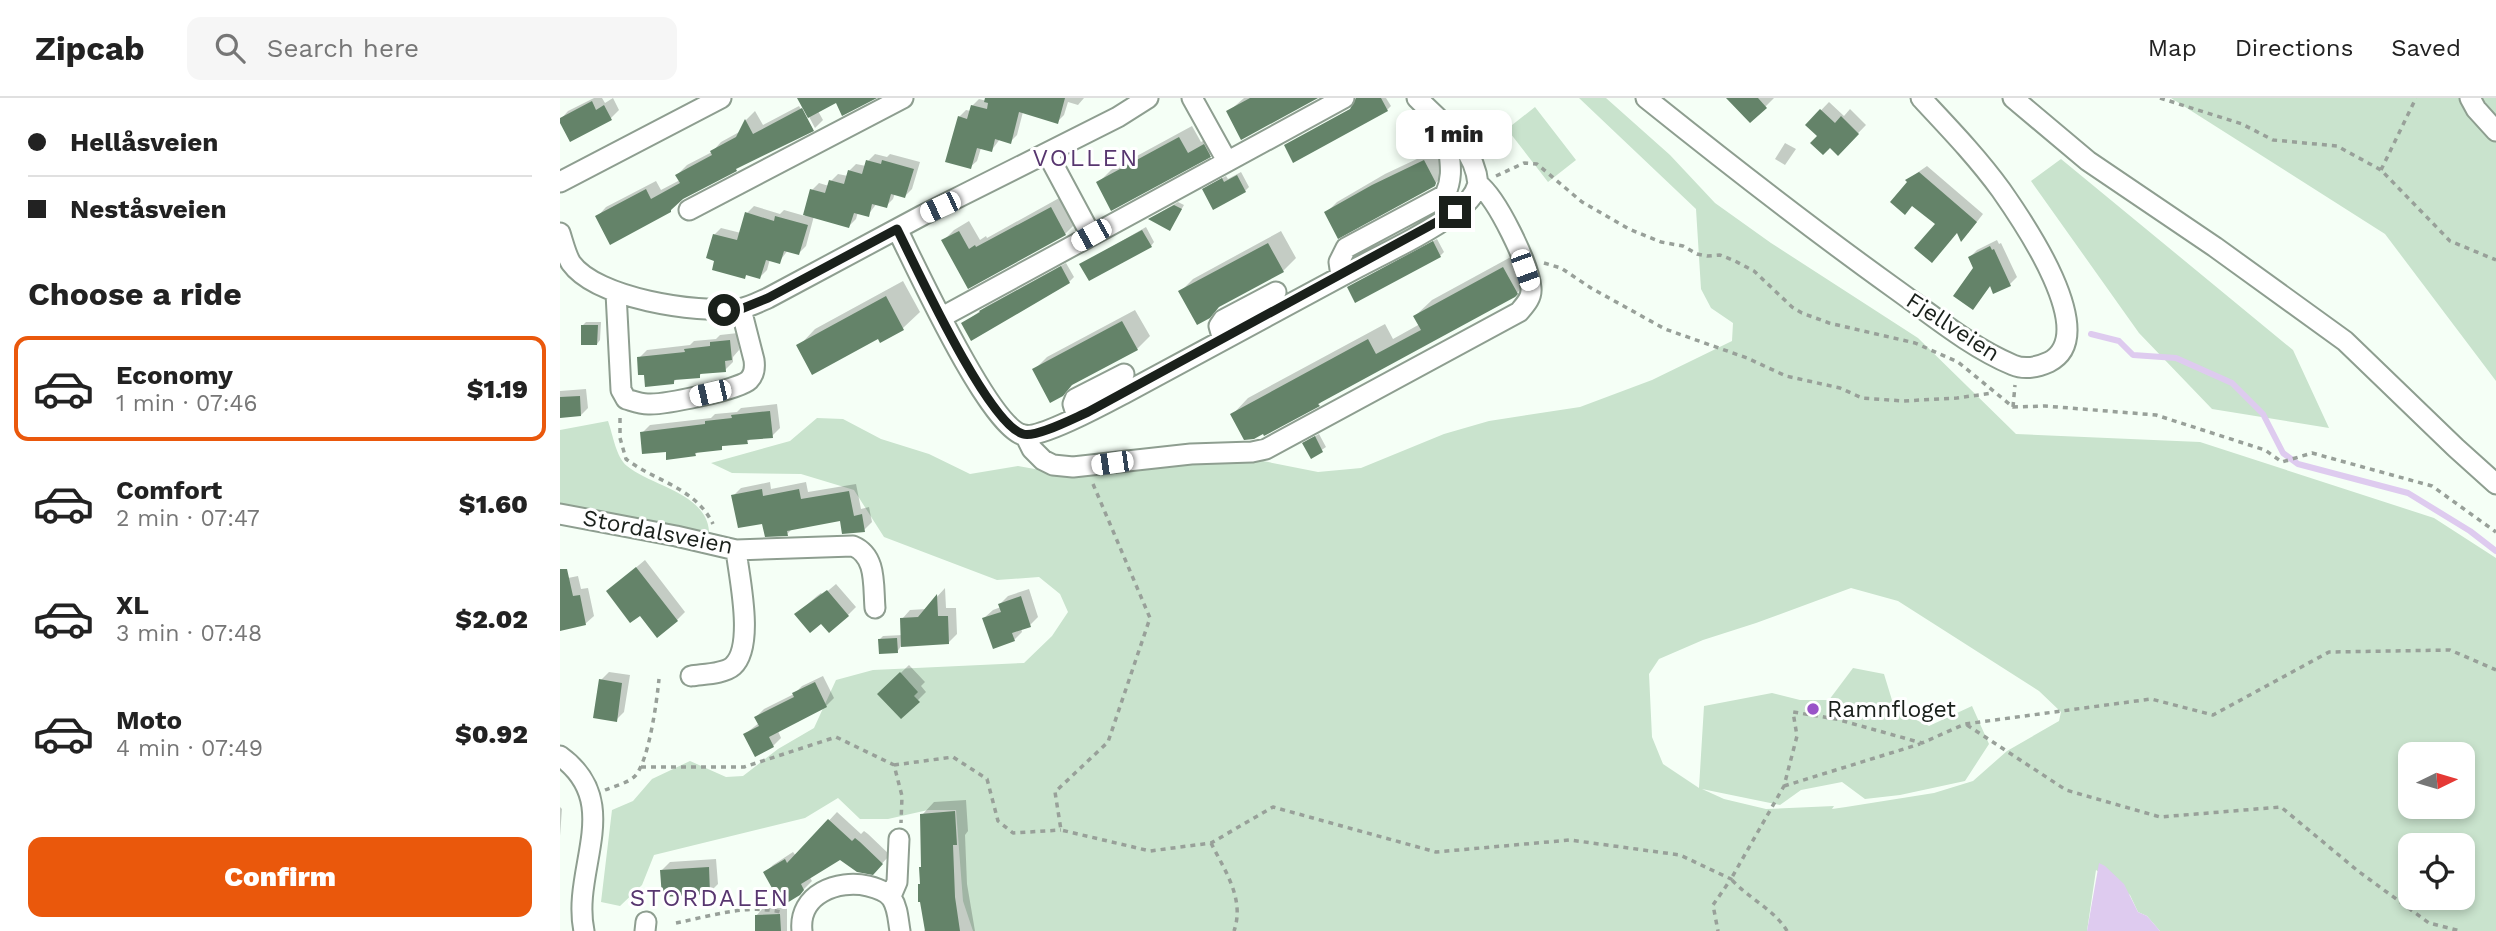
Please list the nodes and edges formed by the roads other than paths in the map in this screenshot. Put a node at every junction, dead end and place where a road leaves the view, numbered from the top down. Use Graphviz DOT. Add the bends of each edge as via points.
graph roads {
  1 [pos="721,98"];
  2 [pos="903,98"];
  3 [pos="1148,98"];
  4 [pos="1192,98"];
  5 [pos="1344,98"];
  6 [pos="1418,98"];
  7 [pos="1646,98"];
  8 [pos="1921,98"];
  9 [pos="2013,98"];
  10 [pos="2470,98"];
  11 [pos="2496,131"];
  12 [pos="1460,142"];
  13 [pos="1047,153"];
  14 [pos="1227,161"];
  15 [pos="560,182"];
  16 [pos="1478,184"];
  17 [pos="689,210"];
  18 [pos="897,229"];
  19 [pos="560,233"];
  20 [pos="1091,235"];
  21 [pos="565,266"];
  22 [pos="1341,276"];
  23 [pos="1276,292"];
  24 [pos="617,293"];
  25 [pos="741,309"];
  26 [pos="942,317"];
  27 [pos="1223,340"];
  28 [pos="1124,374"];
  29 [pos="1077,417"];
  30 [pos="1025,435"];
  31 [pos="2496,484"];
  32 [pos="560,514"];
  33 [pos="736,550"];
  34 [pos="875,608"];
  35 [pos="691,676"];
  36 [pos="560,756"];
  37 [pos="899,839"];
  38 [pos="891,896"];
  39 [pos="802,925"];
  40 [pos="584,931"];
  41 [pos="900,931"];
  1 -- 15 [label="street"];
  2 -- 17 [label="street"];
  3 -- 13 [label="street"];
  4 -- 14 [label="street"];
  5 -- 14 [label="street"];
  6 -- 12 [label="street"];
  7 -- 8 [label="street, Fjellveien" via="1954,331 2016,367 2038,367 2053,359 2064,345 2068,323 2062,297 2048,265 2001,190"];
  9 -- 31 [label="street" via="2088,161 2345,341"];
  10 -- 11 [label="street"];
  12 -- 16 [label="street" via="1473,162"];
  12 -- 22 [label="street" via="1449,152 1450,185 1445,195 1346,248 1339,262"];
  13 -- 18 [label="street"];
  13 -- 20 [label="street"];
  14 -- 20 [label="street"];
  16 -- 22 [label="street" via="1470,200 1455,212"];
  16 -- 30 [label="street" via="1497,205 1531,286 1528,302 1519,312 1266,449 1085,467 1043,460"];
  18 -- 25 [label="street"];
  18 -- 26 [label="street"];
  19 -- 21 [label="street"];
  20 -- 26 [label="street"];
  21 -- 24 [label="street"];
  22 -- 27 [label="street"];
  23 -- 27 [label="street" via="1223,320 1219,326"];
  24 -- 25 [label="street" via="650,302"];
  24 -- 25 [label="street" via="620,380 625,396 649,404 744,384 755,368"];
  26 -- 30 [label="street" via="990,404 1014,430"];
  27 -- 29 [label="street"];
  28 -- 29 [label="street" via="1075,399"];
  29 -- 30 [label="street"];
  32 -- 33 [label="street, Stordalsveien"];
  33 -- 34 [label="street, Stordalsveien" via="853,546 869,557"];
  33 -- 35 [label="street" via="744,644 733,666"];
  36 -- 40 [label="street" via="579,772 594,813 581,899"];
  37 -- 38 [label="street" via="897,882"];
  38 -- 39 [label="street" via="859,884 832,886 810,903"];
  38 -- 41 [label="street"];
}
